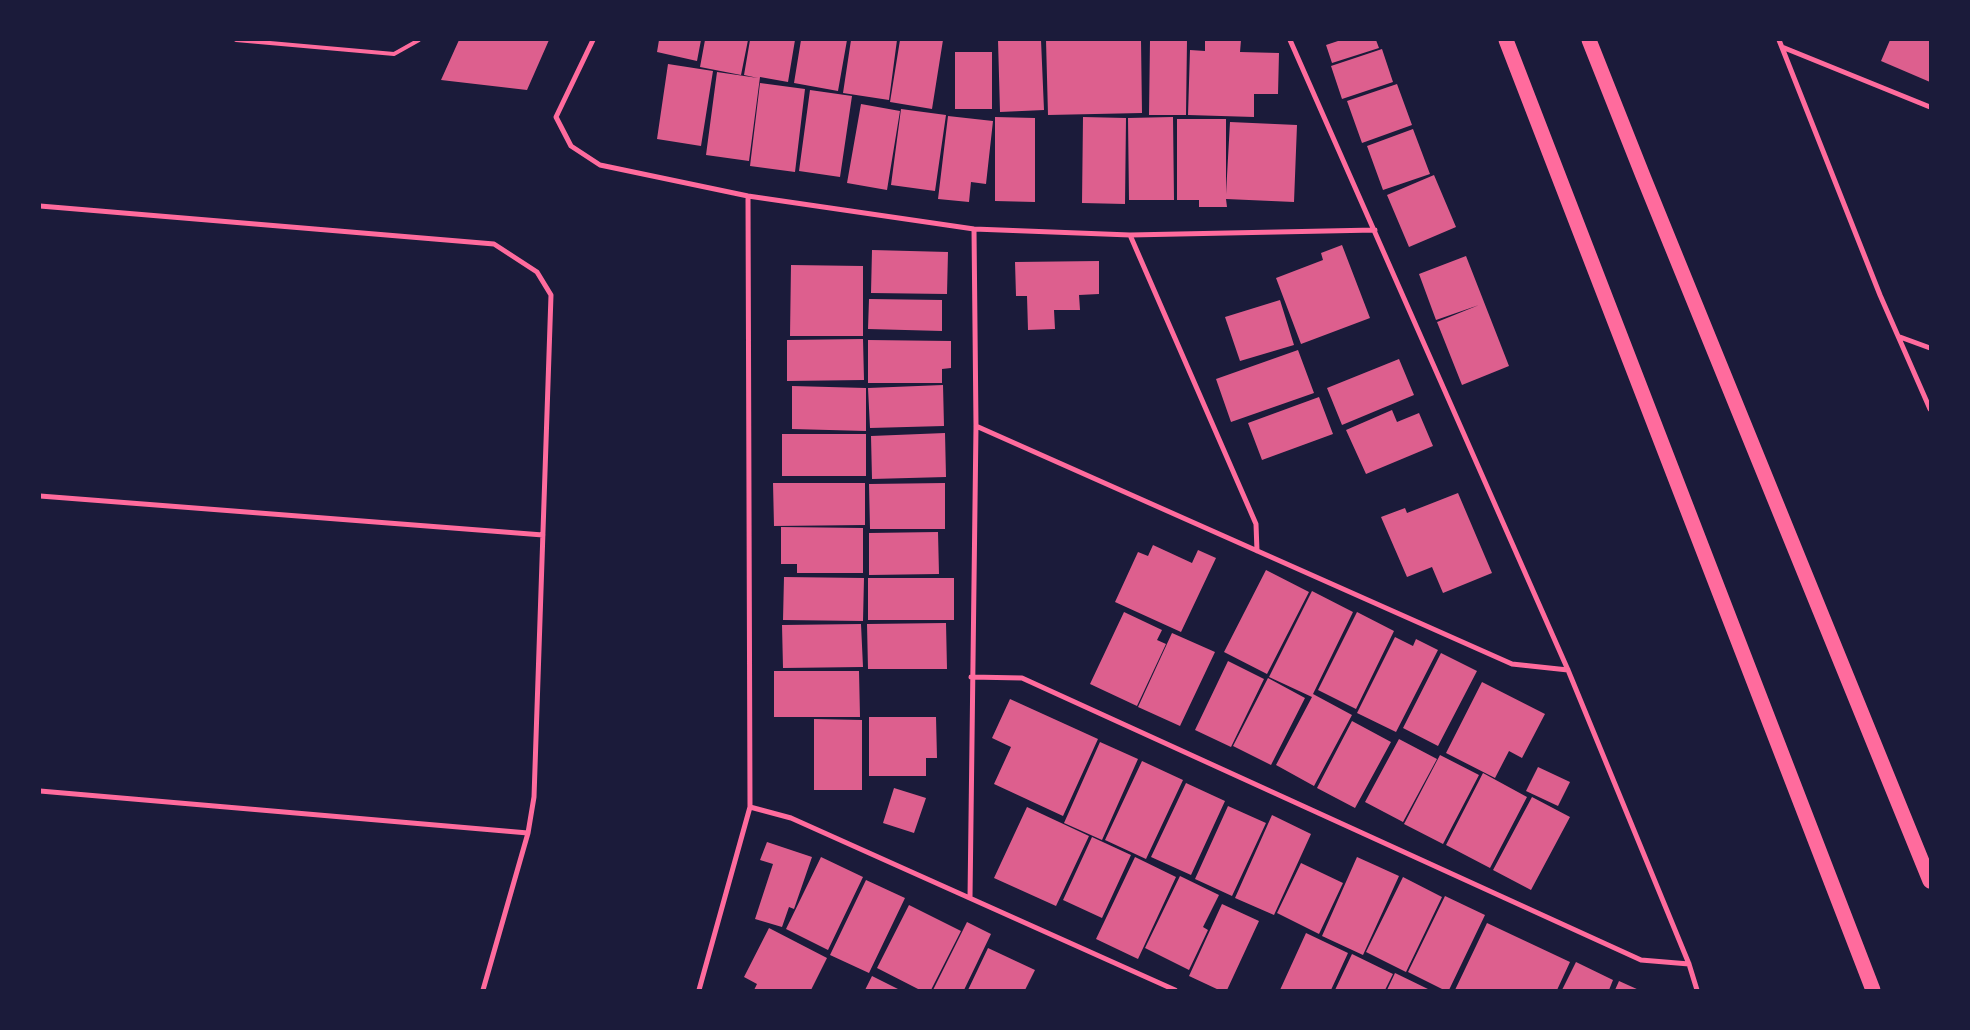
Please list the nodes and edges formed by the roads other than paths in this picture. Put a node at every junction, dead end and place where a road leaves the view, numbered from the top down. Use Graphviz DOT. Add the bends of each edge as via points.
graph roads {
  1 [pos="236,40"];
  2 [pos="419,40"];
  3 [pos="593,40"];
  4 [pos="1290,40"];
  5 [pos="1506,40"];
  6 [pos="1589,40"];
  7 [pos="1779,40"];
  8 [pos="1782,47"];
  9 [pos="1930,107"];
  10 [pos="748,196"];
  11 [pos="40,206"];
  12 [pos="974,229"];
  13 [pos="1375,230"];
  14 [pos="1130,235"];
  15 [pos="1900,337"];
  16 [pos="1930,348"];
  17 [pos="1930,409"];
  18 [pos="976,426"];
  19 [pos="40,496"];
  20 [pos="543,535"];
  21 [pos="1257,551"];
  22 [pos="1568,670"];
  23 [pos="971,677"];
  24 [pos="40,790"];
  25 [pos="750,807"];
  26 [pos="528,833"];
  27 [pos="1930,881"];
  28 [pos="970,898"];
  29 [pos="1689,964"];
  30 [pos="483,990"];
  31 [pos="699,990"];
  32 [pos="1174,990"];
  33 [pos="1697,990"];
  34 [pos="1873,990"];
  1 -- 2 [label="lane" via="394,54"];
  3 -- 10 [label="street" via="556,116 571,146 600,165"];
  4 -- 13 [label="street"];
  5 -- 34 [label="highway"];
  6 -- 27 [label="highway"];
  7 -- 8 [label="street"];
  8 -- 9 [label="street"];
  8 -- 15 [label="street" via="1880,295"];
  10 -- 12 [label="street"];
  10 -- 25 [label="street"];
  11 -- 20 [label="street" via="494,244 537,272 551,295"];
  12 -- 14 [label="street"];
  12 -- 18 [label="street"];
  13 -- 14 [label="street"];
  13 -- 22 [label="street"];
  14 -- 21 [label="street" via="1256,524"];
  15 -- 16 [label="street"];
  15 -- 17 [label="street"];
  18 -- 21 [label="street"];
  18 -- 23 [label="street"];
  19 -- 20 [label="street"];
  20 -- 26 [label="street" via="534,797"];
  21 -- 22 [label="street" via="1512,664"];
  22 -- 29 [label="street"];
  23 -- 28 [label="street"];
  23 -- 29 [label="street" via="1022,678 1641,960"];
  24 -- 26 [label="street"];
  25 -- 28 [label="street" via="790,818"];
  25 -- 31 [label="street"];
  26 -- 30 [label="street"];
  28 -- 32 [label="street"];
  29 -- 33 [label="street"];
}
